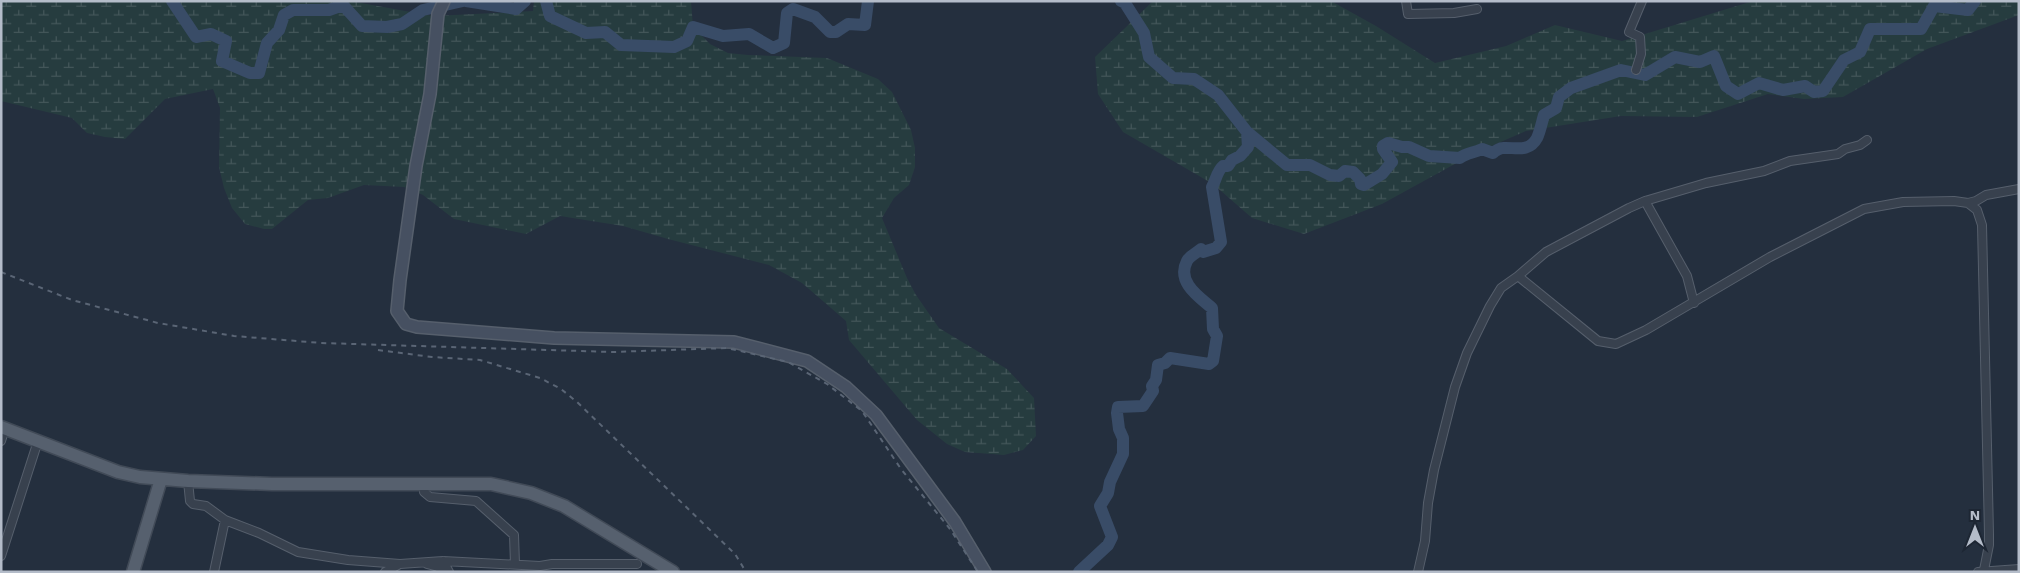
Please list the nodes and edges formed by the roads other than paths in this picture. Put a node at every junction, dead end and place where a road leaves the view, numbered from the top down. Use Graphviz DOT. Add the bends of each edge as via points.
graph roads {
  1 [pos="1406,1"];
  2 [pos="1642,1"];
  3 [pos="441,6"];
  4 [pos="1477,9"];
  5 [pos="1636,70"];
  6 [pos="1867,140"];
  7 [pos="2019,189"];
  8 [pos="1645,201"];
  9 [pos="1968,203"];
  10 [pos="1518,276"];
  11 [pos="1694,303"];
  12 [pos="3,428"];
  13 [pos="1,441"];
  14 [pos="38,441"];
  15 [pos="161,479"];
  16 [pos="188,481"];
  17 [pos="425,484"];
  18 [pos="225,520"];
  19 [pos="1,556"];
  20 [pos="641,558"];
  21 [pos="443,561"];
  22 [pos="420,562"];
  23 [pos="400,564"];
  24 [pos="515,564"];
  25 [pos="2019,569"];
  26 [pos="1981,571"];
  27 [pos="133,572"];
  28 [pos="214,572"];
  29 [pos="385,572"];
  30 [pos="442,572"];
  31 [pos="449,572"];
  32 [pos="635,572"];
  33 [pos="673,572"];
  34 [pos="985,572"];
  35 [pos="1418,572"];
  1 -- 4 [label="street" via="1408,14"];
  2 -- 5 [label="street" via="1629,32 1640,37 1641,54"];
  3 -- 34 [label="street" via="397,306 399,316 406,324 554,338 734,342 807,361 846,388 876,415 955,522"];
  6 -- 8 [label="street" via="1838,154 1797,160"];
  7 -- 9 [label="street" via="1991,194"];
  8 -- 10 [label="street" via="1546,252"];
  8 -- 11 [label="street" via="1687,276"];
  9 -- 11 [label="street" via="1902,202 1864,209 1770,257"];
  9 -- 26 [label="street" via="1977,210 1982,225 1990,534"];
  10 -- 11 [label="street" via="1598,341 1610,344 1646,330"];
  10 -- 35 [label="street" via="1501,288 1490,306 1455,387 1434,470"];
  12 -- 13 [label="street"];
  12 -- 14 [label="main road"];
  14 -- 15 [label="main road" via="118,472"];
  14 -- 19 [label="street"];
  15 -- 16 [label="main road"];
  15 -- 27 [label="main road"];
  16 -- 17 [label="main road"];
  16 -- 18 [label="street" via="190,501 206,506"];
  17 -- 20 [label="main road" via="491,484 531,493 564,506"];
  17 -- 24 [label="street" via="424,492 430,497 476,501 482,506 514,535"];
  18 -- 23 [label="street" via="298,552"];
  18 -- 28 [label="street"];
  20 -- 24 [label="street" via="540,566"];
  20 -- 32 [label="street"];
  20 -- 33 [label="main road"];
  21 -- 22 [label="street"];
  21 -- 24 [label="street"];
  21 -- 31 [label="street"];
  22 -- 23 [label="street"];
  22 -- 30 [label="street"];
  23 -- 29 [label="street"];
  25 -- 26 [label="street"];
}
